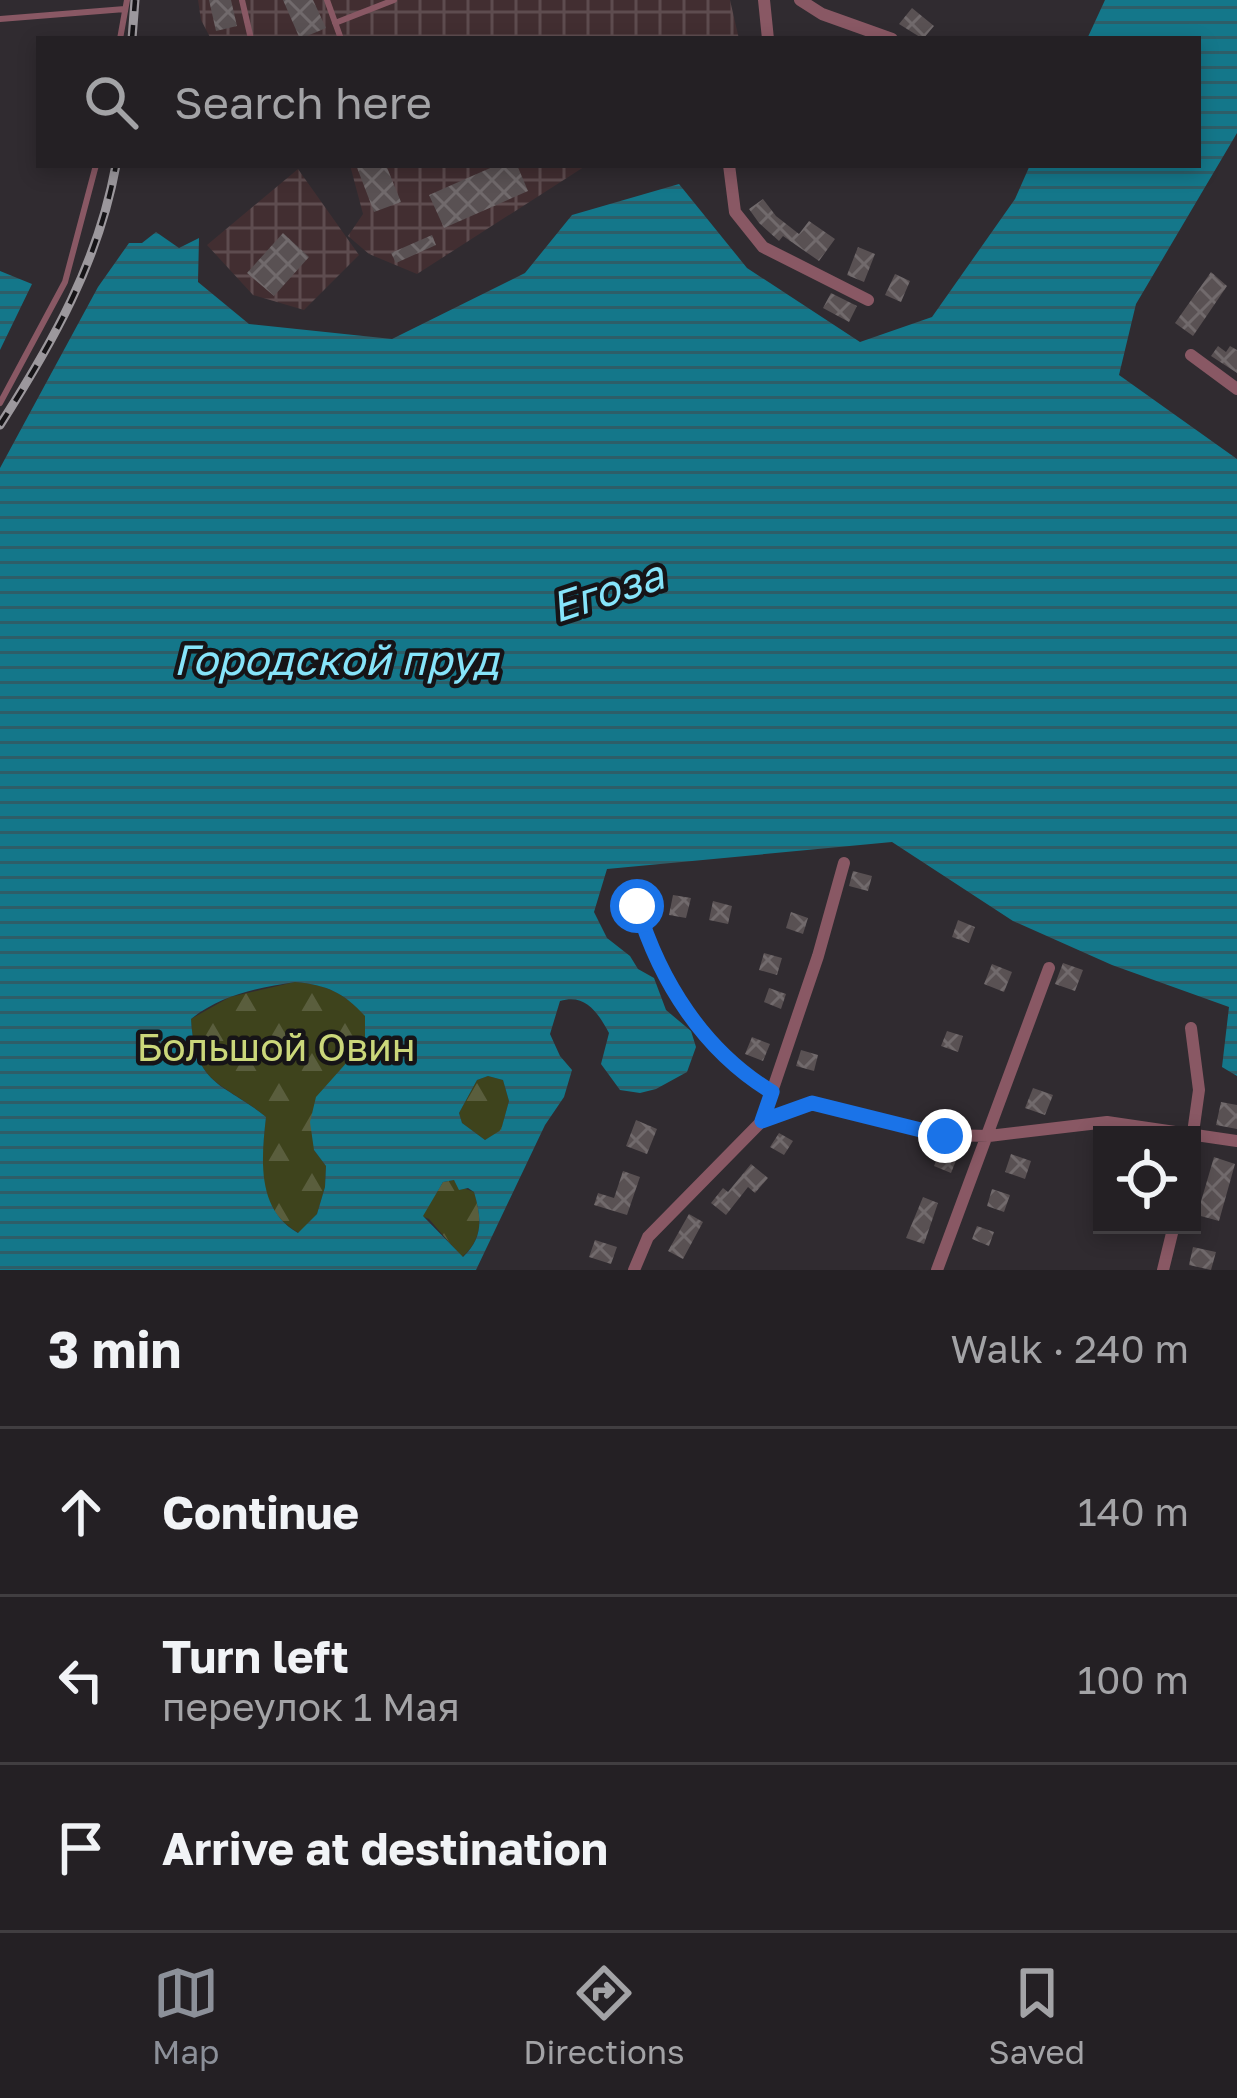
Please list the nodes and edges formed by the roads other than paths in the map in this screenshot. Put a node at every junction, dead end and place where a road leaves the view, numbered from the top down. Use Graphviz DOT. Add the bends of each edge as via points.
graph roads {
  1 [pos="242,0"];
  2 [pos="327,0"];
  3 [pos="394,0"];
  4 [pos="764,0"];
  5 [pos="800,0"];
  6 [pos="126,5"];
  7 [pos="0,19"];
  8 [pos="335,22"];
  9 [pos="121,36"];
  10 [pos="250,36"];
  11 [pos="339,36"];
  12 [pos="768,36"];
  13 [pos="884,36"];
  14 [pos="95,168"];
  15 [pos="728,168"];
  16 [pos="868,299"];
  17 [pos="1191,355"];
  18 [pos="1237,389"];
  19 [pos="0,404"];
  20 [pos="844,862"];
  21 [pos="637,906"];
  22 [pos="1049,968"];
  23 [pos="1191,1028"];
  24 [pos="772,1092"];
  25 [pos="762,1121"];
  26 [pos="1128,1126"];
  27 [pos="1194,1126"];
  28 [pos="989,1136"];
  29 [pos="1201,1139"];
  30 [pos="1237,1142"];
  31 [pos="1172,1234"];
  32 [pos="634,1270"];
  33 [pos="937,1270"];
  34 [pos="1163,1270"];
  1 -- 10 [label="lane"];
  2 -- 8 [label="lane"];
  3 -- 8 [label="lane"];
  4 -- 12 [label="street"];
  5 -- 13 [label="street"];
  6 -- 7 [label="lane"];
  6 -- 9 [label="lane"];
  8 -- 11 [label="lane"];
  14 -- 19 [label="lane" via="65,282"];
  15 -- 16 [label="street" via="735,212 763,247"];
  17 -- 18 [label="street"];
  20 -- 24 [label="street"];
  21 -- 24 [label="lane" via="659,963 705,1036 736,1070"];
  22 -- 28 [label="street"];
  23 -- 27 [label="street"];
  24 -- 25 [label="street"];
  25 -- 28 [label="street" via="812,1103 945,1136"];
  25 -- 32 [label="street" via="647,1237"];
  26 -- 28 [label="street"];
  28 -- 33 [label="street"];
  29 -- 30 [label="street"];
  31 -- 34 [label="street"];
}
